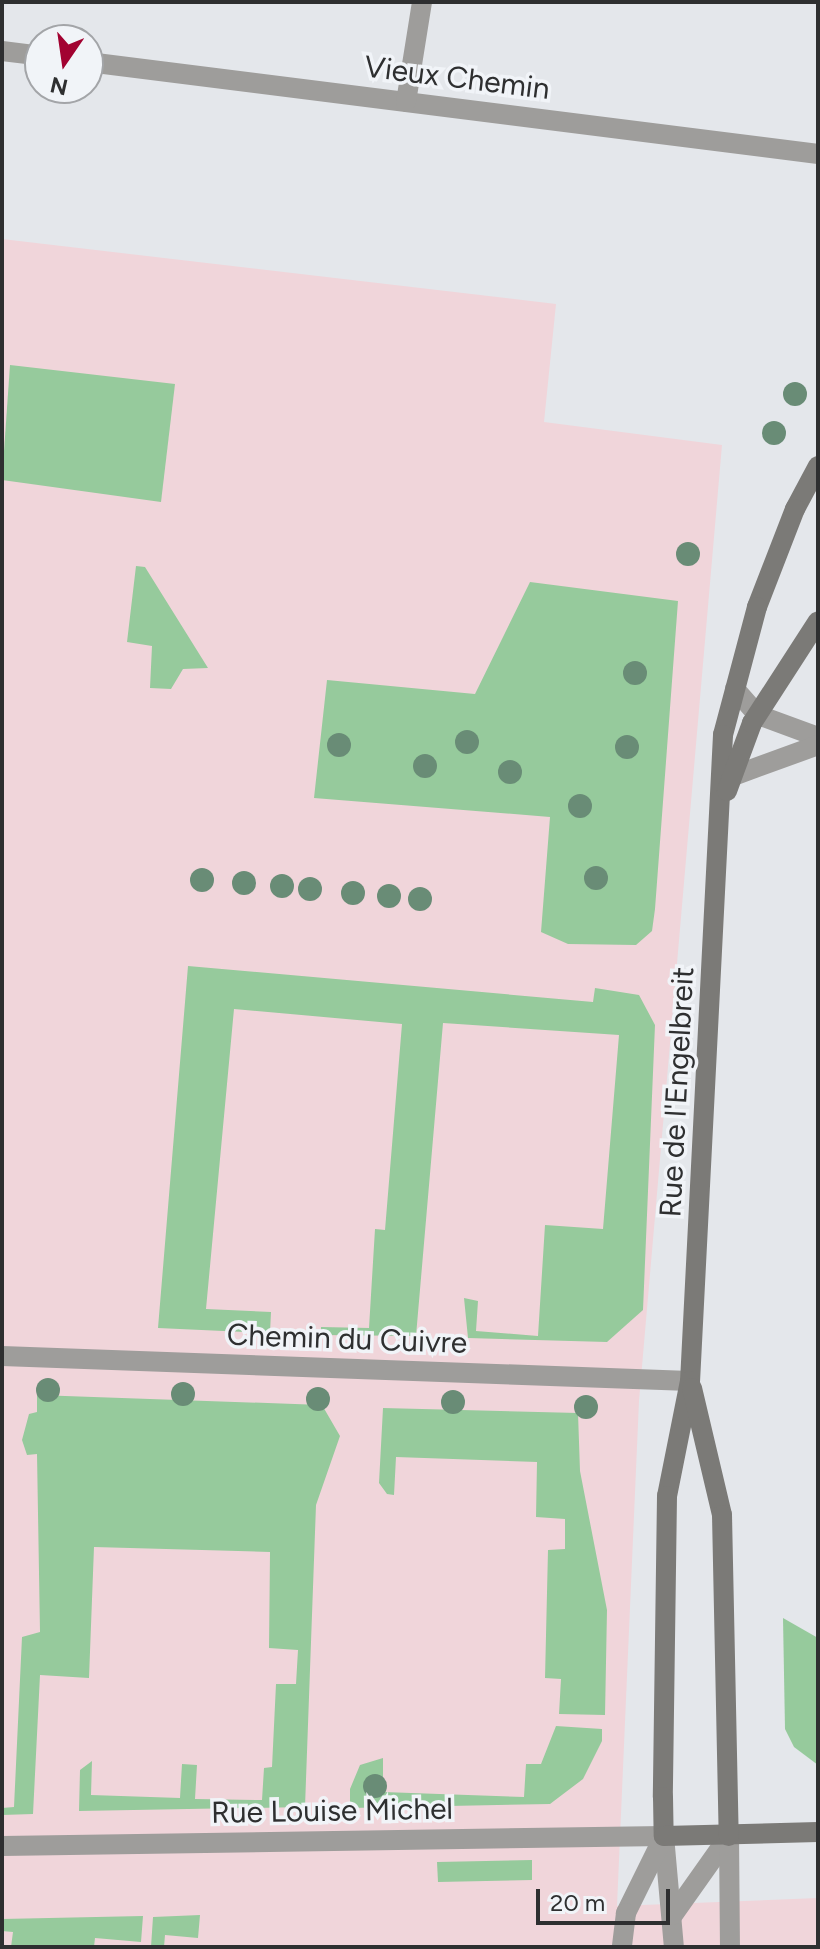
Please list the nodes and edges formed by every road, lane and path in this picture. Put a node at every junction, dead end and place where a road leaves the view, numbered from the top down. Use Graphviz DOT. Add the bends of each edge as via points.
graph roads {
  1 [pos="422,2"];
  2 [pos="2,51"];
  3 [pos="24,54"];
  4 [pos="104,64"];
  5 [pos="406,102"];
  6 [pos="818,154"];
  7 [pos="818,466"];
  8 [pos="818,621"];
  9 [pos="735,689"];
  10 [pos="758,715"];
  11 [pos="818,737"];
  12 [pos="818,745"];
  13 [pos="733,776"];
  14 [pos="721,806"];
  15 [pos="2,1356"];
  16 [pos="690,1381"];
  17 [pos="818,1832"];
  18 [pos="664,1836"];
  19 [pos="729,1836"];
  20 [pos="2,1846"];
  21 [pos="673,1915"];
  22 [pos="622,1947"];
  23 [pos="674,1947"];
  24 [pos="730,1947"];
  1 -- 5 [label="street"];
  2 -- 3 [label="street"];
  4 -- 5 [label="street, Vieux Chemin"];
  5 -- 6 [label="street, Vieux Chemin"];
  7 -- 9 [label="street, Rue de l'Engelbreit" via="795,509 757,607"];
  8 -- 10 [label="street, Rue de l'Engelbreit"];
  9 -- 10 [label="street"];
  9 -- 14 [label="street, Rue de l'Engelbreit" via="723,735"];
  10 -- 11 [label="street"];
  10 -- 13 [label="street, Rue de l'Engelbreit"];
  12 -- 13 [label="street"];
  13 -- 14 [label="street, Rue de l'Engelbreit"];
  14 -- 16 [label="street, Rue de l'Engelbreit"];
  15 -- 16 [label="street, Chemin du Cuivre"];
  16 -- 18 [label="street, Rue de l'Engelbreit" via="667,1496"];
  16 -- 19 [label="street, Rue de l'Engelbreit" via="722,1515"];
  17 -- 19 [label="street"];
  18 -- 19 [label="street"];
  18 -- 20 [label="street, Rue Louise Michel"];
  18 -- 21 [label="street"];
  18 -- 22 [label="street" via="626,1913"];
  19 -- 21 [label="street"];
  19 -- 24 [label="street"];
  21 -- 23 [label="street"];
}
